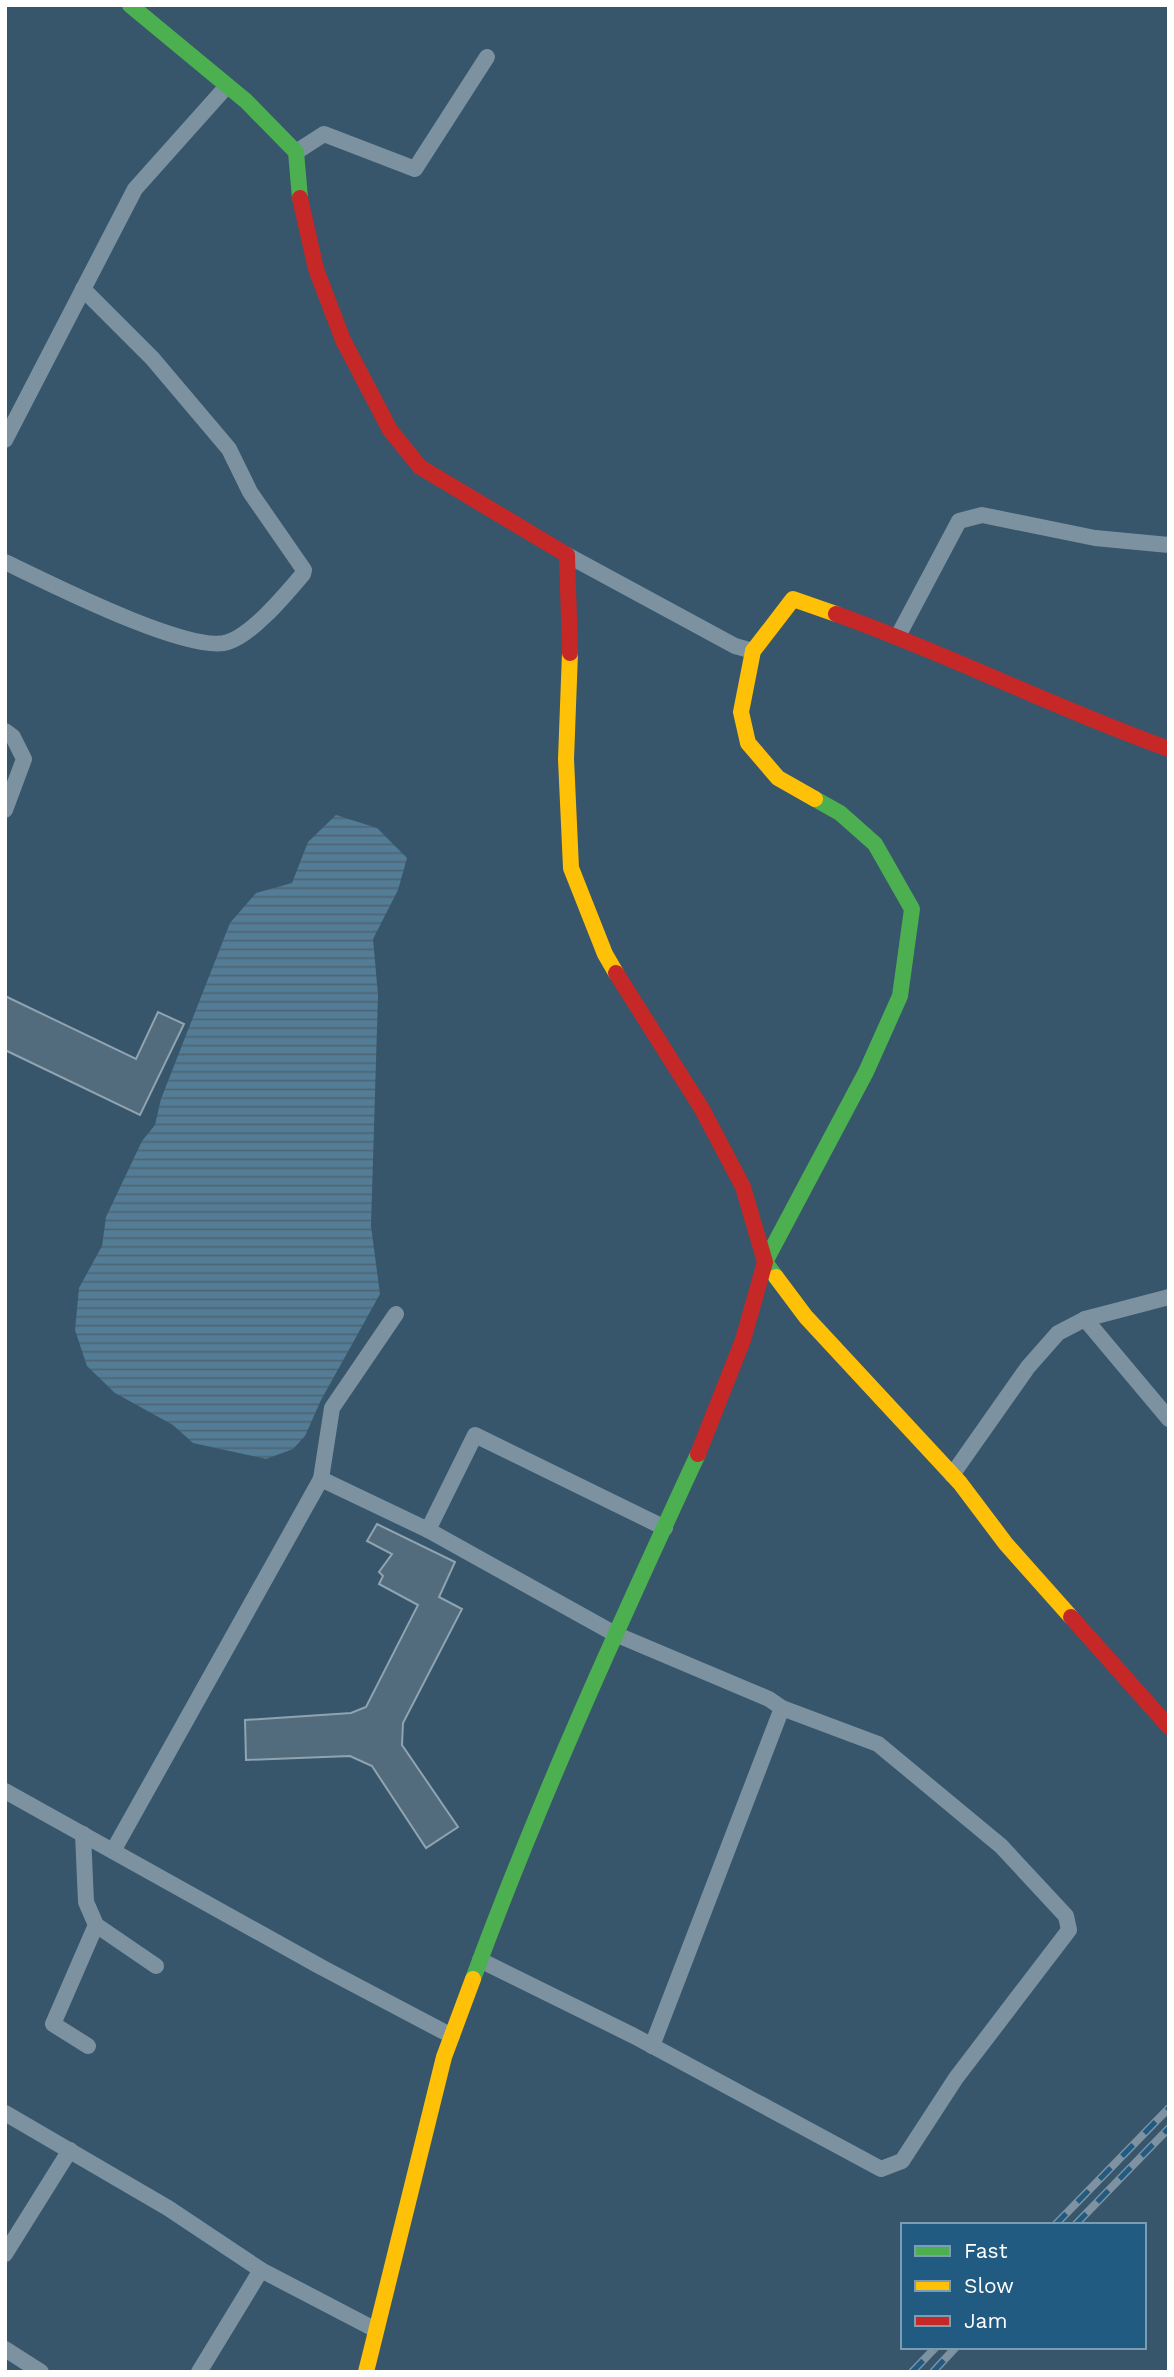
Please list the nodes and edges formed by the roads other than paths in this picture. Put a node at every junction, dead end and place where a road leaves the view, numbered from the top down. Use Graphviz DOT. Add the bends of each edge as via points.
graph roads {
  1 [pos="130,5"];
  2 [pos="487,57"];
  3 [pos="227,86"];
  4 [pos="296,152"];
  5 [pos="83,289"];
  6 [pos="7,433"];
  7 [pos="1169,545"];
  8 [pos="567,555"];
  9 [pos="5,562"];
  10 [pos="898,636"];
  11 [pos="753,651"];
  12 [pos="5,730"];
  13 [pos="1169,749"];
  14 [pos="5,810"];
  15 [pos="765,1262"];
  16 [pos="1169,1297"];
  17 [pos="397,1314"];
  18 [pos="1085,1319"];
  19 [pos="1169,1419"];
  20 [pos="952,1475"];
  21 [pos="321,1479"];
  22 [pos="665,1528"];
  23 [pos="428,1530"];
  24 [pos="615,1634"];
  25 [pos="782,1708"];
  26 [pos="1169,1727"];
  27 [pos="5,1791"];
  28 [pos="83,1834"];
  29 [pos="113,1851"];
  30 [pos="96,1925"];
  31 [pos="480,1960"];
  32 [pos="156,1966"];
  33 [pos="452,2036"];
  34 [pos="88,2046"];
  35 [pos="652,2046"];
  36 [pos="5,2113"];
  37 [pos="70,2151"];
  38 [pos="5,2254"];
  39 [pos="261,2270"];
  40 [pos="376,2330"];
  41 [pos="5,2349"];
  42 [pos="41,2372"];
  43 [pos="199,2372"];
  44 [pos="366,2372"];
  1 -- 3 [label="street"];
  2 -- 4 [label="street" via="415,169 324,134"];
  3 -- 4 [label="street"];
  3 -- 5 [label="street" via="135,189"];
  4 -- 8 [label="street" via="301,208 316,269 342,340 390,430 420,467"];
  5 -- 6 [label="street"];
  5 -- 9 [label="street" via="139,342 229,449 250,492 304,570 303,575 256,623 232,642 218,645 173,634"];
  7 -- 10 [label="street" via="1096,538 982,515 959,521"];
  8 -- 11 [label="street" via="734,646"];
  8 -- 15 [label="street" via="571,621 566,759 571,868 605,954 702,1109 743,1187"];
  10 -- 11 [label="street" via="793,599"];
  10 -- 13 [label="street"];
  11 -- 15 [label="street" via="741,712 748,743 778,778 840,813 875,844 912,909 900,996 866,1072"];
  12 -- 14 [label="street" via="24,759"];
  15 -- 20 [label="street" via="806,1317"];
  15 -- 22 [label="street" via="726,1386"];
  16 -- 18 [label="street"];
  17 -- 21 [label="street" via="332,1408"];
  18 -- 19 [label="street"];
  18 -- 20 [label="street" via="1058,1333 1028,1367"];
  20 -- 26 [label="street" via="1006,1544"];
  21 -- 23 [label="street"];
  21 -- 29 [label="street"];
  22 -- 23 [label="street" via="475,1435"];
  22 -- 24 [label="street"];
  23 -- 24 [label="street"];
  24 -- 25 [label="street"];
  24 -- 31 [label="street" via="514,1866"];
  25 -- 35 [label="street"];
  25 -- 35 [label="street" via="878,1744 1001,1846 1066,1916 1069,1930 956,2078 902,2161 881,2169"];
  27 -- 28 [label="street"];
  28 -- 29 [label="street"];
  28 -- 30 [label="street" via="86,1902"];
  29 -- 33 [label="street"];
  30 -- 32 [label="street"];
  30 -- 34 [label="street" via="53,2024"];
  31 -- 33 [label="street"];
  31 -- 35 [label="street"];
  33 -- 40 [label="street"];
  36 -- 37 [label="street"];
  37 -- 38 [label="street"];
  37 -- 39 [label="street"];
  39 -- 40 [label="street"];
  39 -- 43 [label="street"];
  40 -- 44 [label="street"];
  41 -- 42 [label="street"];
}
